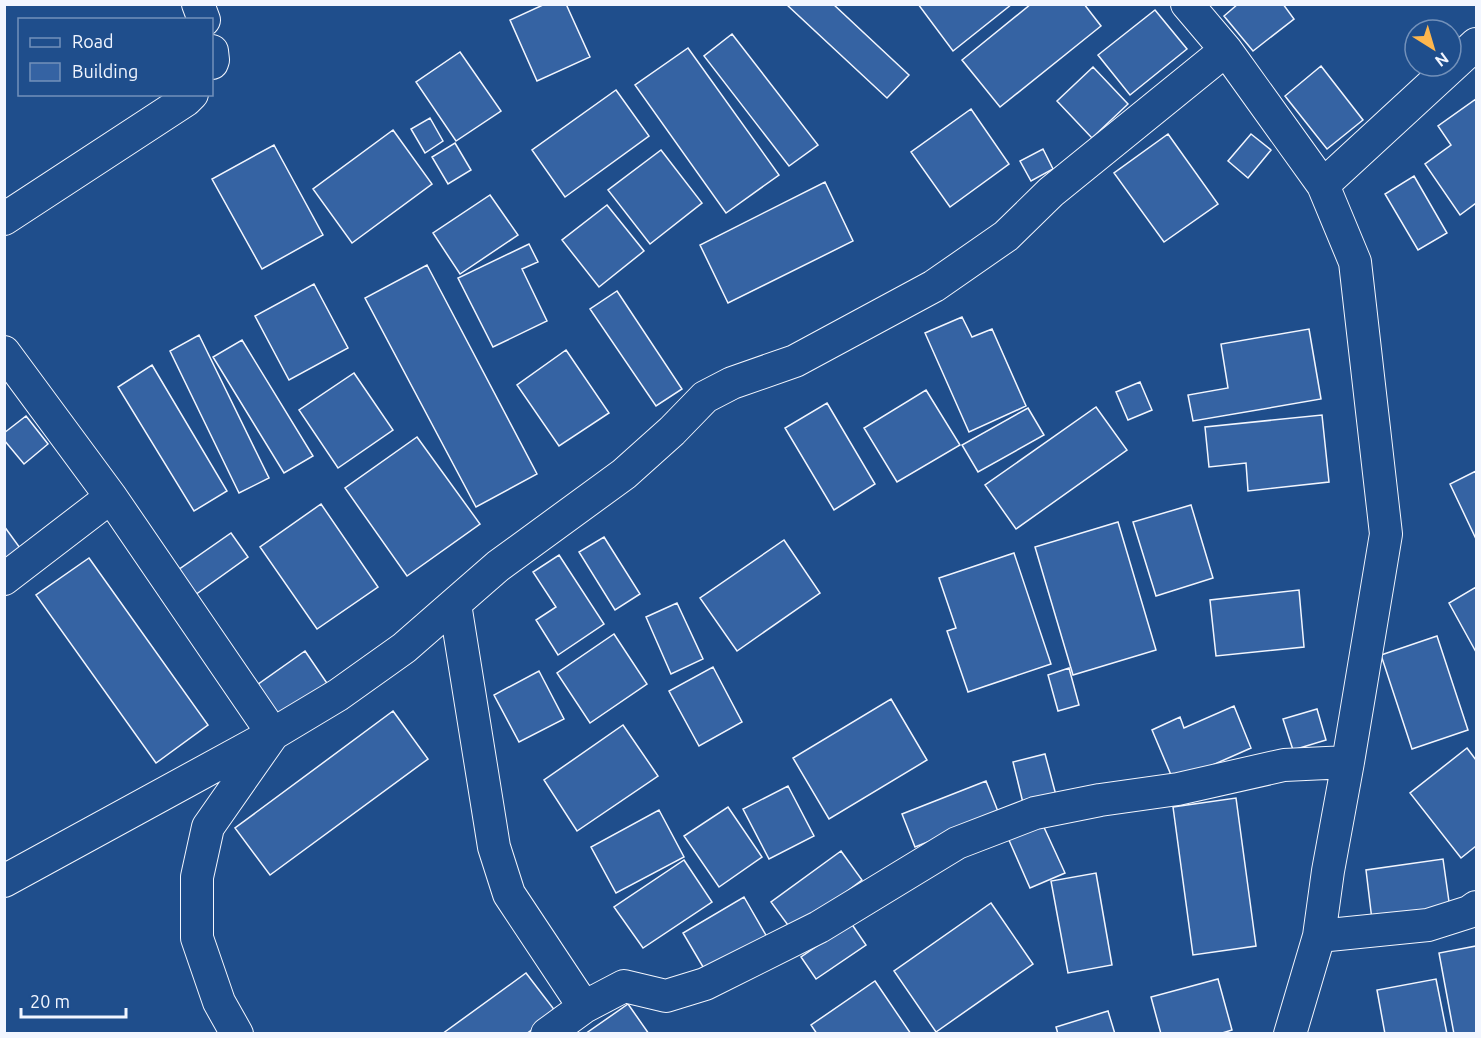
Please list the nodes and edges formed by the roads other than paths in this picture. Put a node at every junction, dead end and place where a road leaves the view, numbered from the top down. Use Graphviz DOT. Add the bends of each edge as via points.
graph roads {
  1 [pos="1187,4"];
  2 [pos="1476,44"];
  3 [pos="1226,50"];
  4 [pos="190,96"];
  5 [pos="1323,185"];
  6 [pos="4,219"];
  7 [pos="4,352"];
  8 [pos="111,496"];
  9 [pos="4,579"];
  10 [pos="455,604"];
  11 [pos="273,734"];
  12 [pos="1348,762"];
  13 [pos="4,881"];
  14 [pos="1476,907"];
  15 [pos="1319,936"];
  16 [pos="584,1007"];
  17 [pos="237,1034"];
  18 [pos="547,1034"];
  19 [pos="1290,1034"];
  1 -- 3 [label="street"];
  2 -- 5 [label="street"];
  3 -- 5 [label="street"];
  3 -- 10 [label="street" via="1051,192 1006,236 934,286 795,361 705,397 624,474 498,566"];
  4 -- 6 [label="street"];
  5 -- 12 [label="street" via="1355,262 1386,534"];
  7 -- 8 [label="street"];
  8 -- 9 [label="street"];
  8 -- 11 [label="street"];
  10 -- 11 [label="street" via="385,662"];
  10 -- 16 [label="street" via="497,857 509,894"];
  11 -- 13 [label="street"];
  11 -- 17 [label="street" via="208,827 196,877 197,938 219,1002"];
  12 -- 15 [label="street"];
  12 -- 16 [label="street" via="1284,765 1178,789 1035,813 957,843 819,927 705,984 666,996 624,986"];
  14 -- 15 [label="street" via="1428,925"];
  15 -- 19 [label="street"];
  16 -- 18 [label="street"];
}
